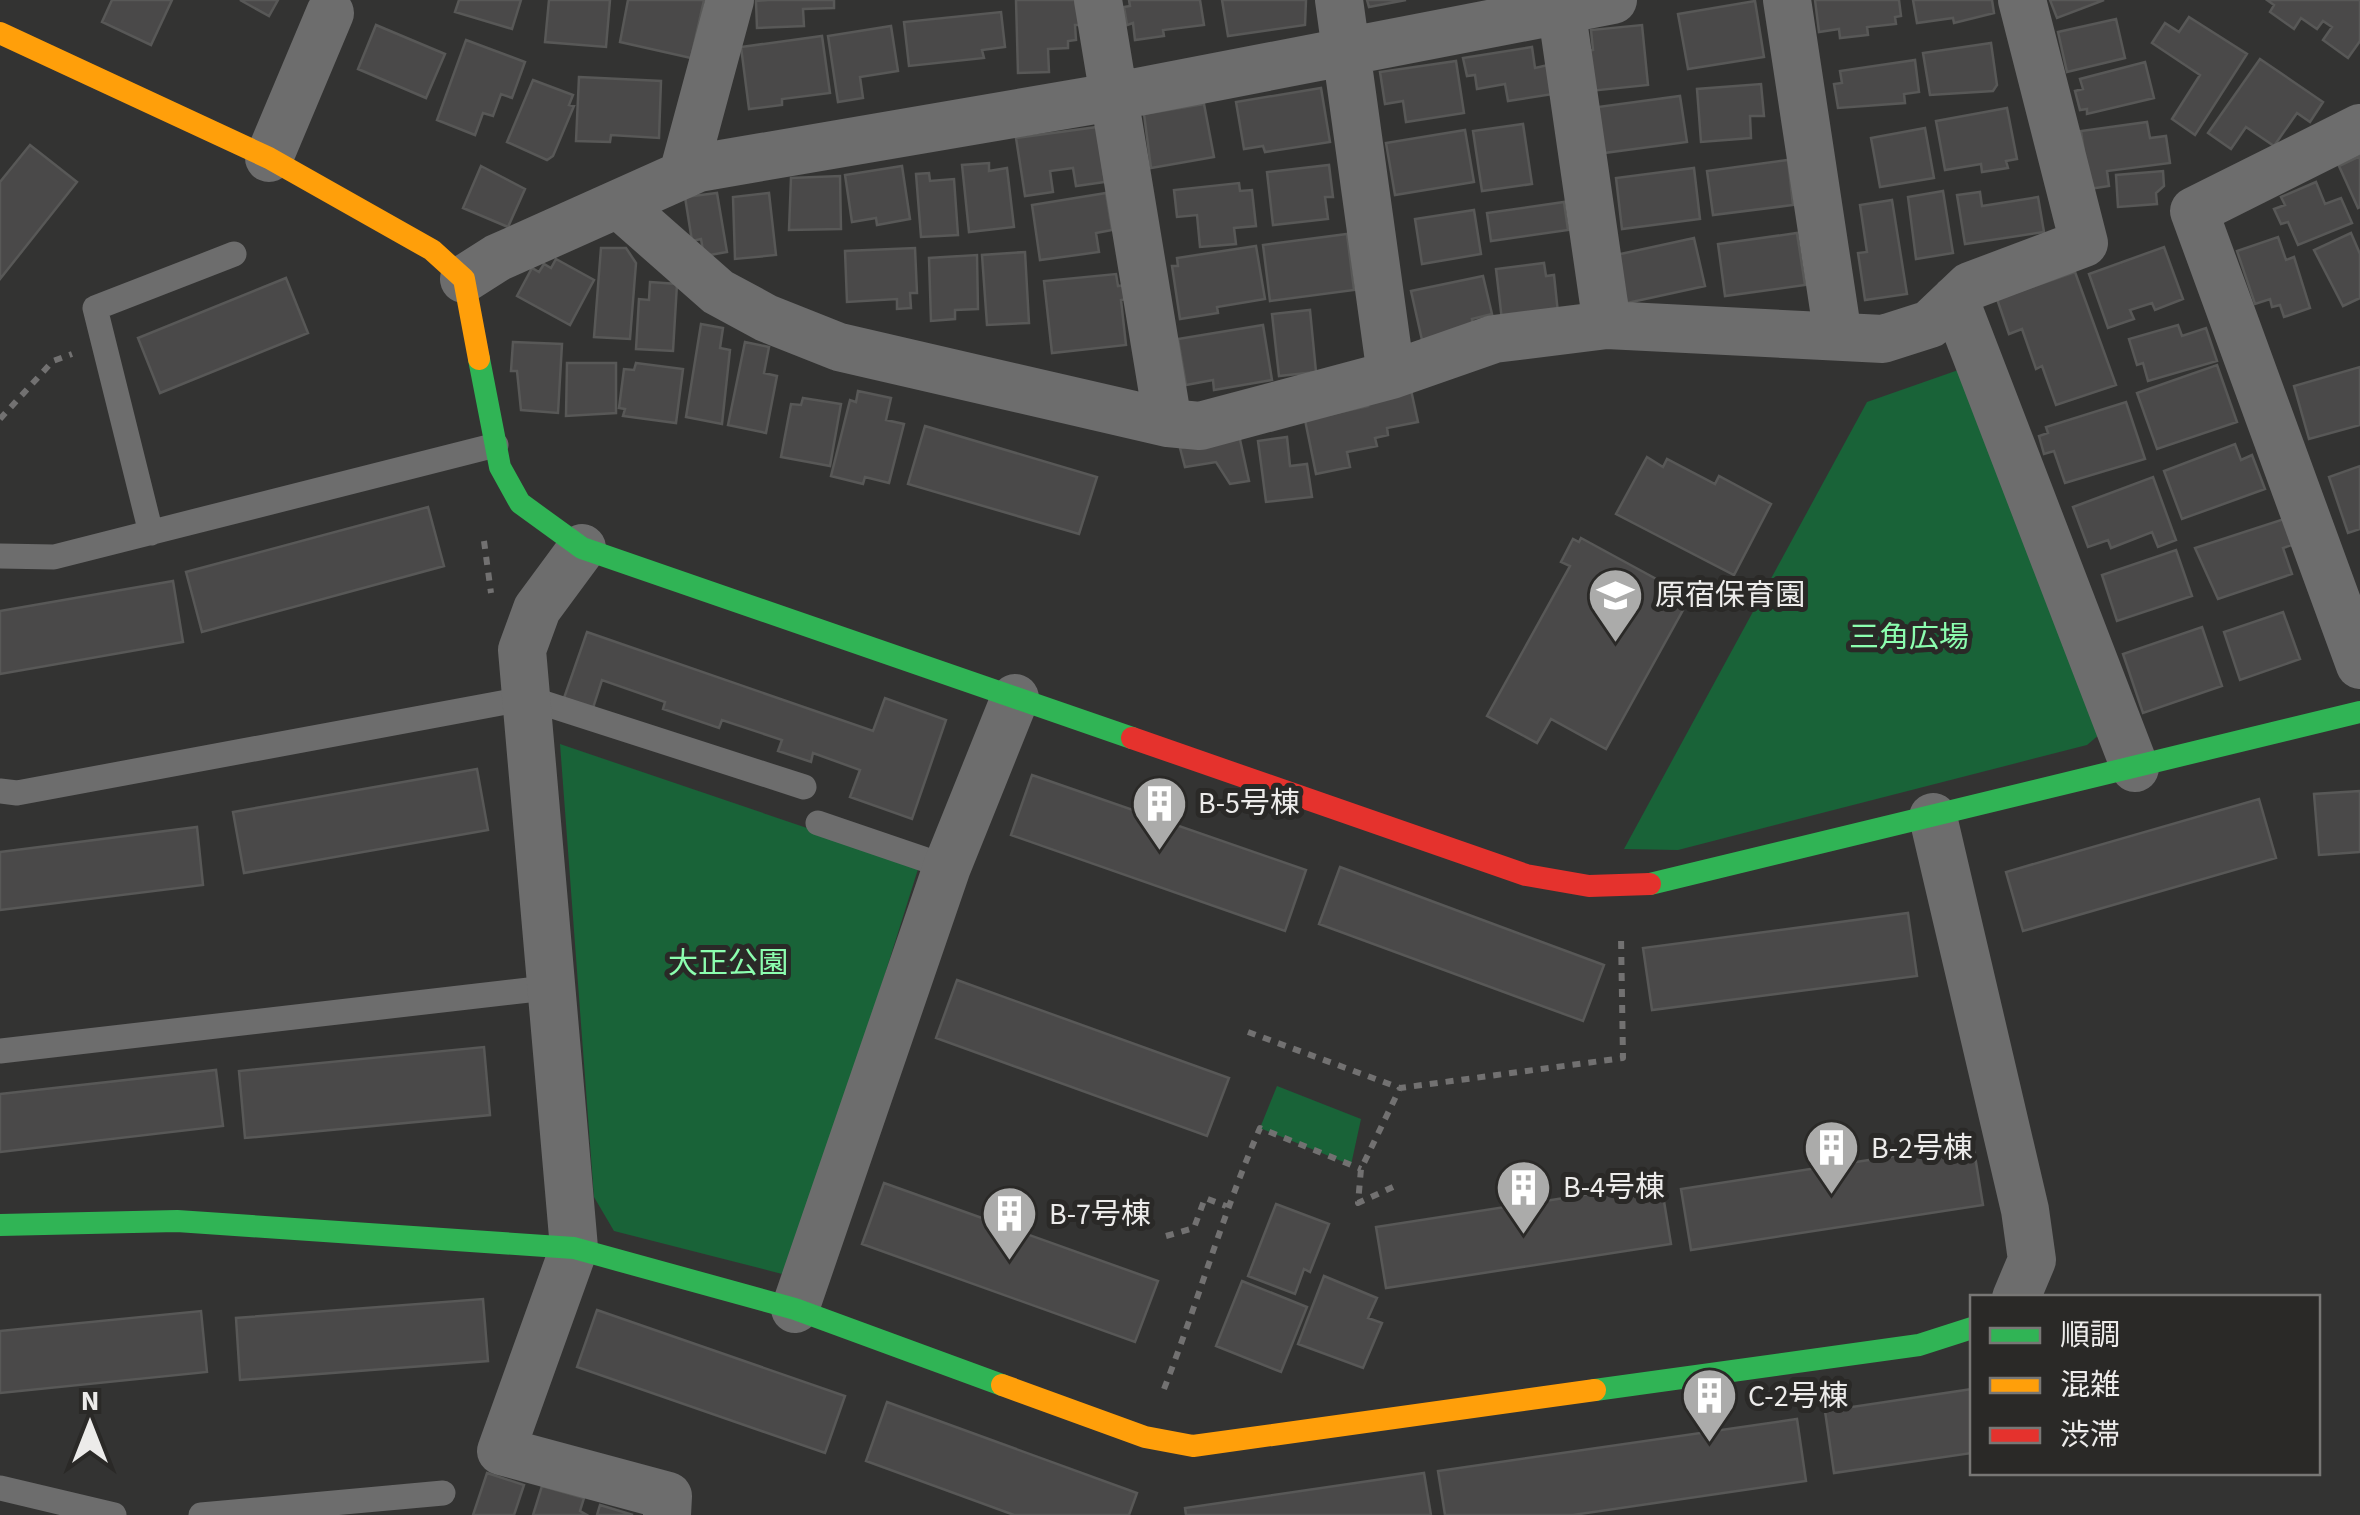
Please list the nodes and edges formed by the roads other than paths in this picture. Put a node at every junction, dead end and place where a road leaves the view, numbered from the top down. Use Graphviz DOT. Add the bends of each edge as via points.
graph roads {
  1 [pos="730,0"];
  2 [pos="1098,0"];
  3 [pos="1339,0"];
  4 [pos="1613,0"];
  5 [pos="1787,0"];
  6 [pos="2022,0"];
  7 [pos="1560,4"];
  8 [pos="330,13"];
  9 [pos="3,42"];
  10 [pos="1348,50"];
  11 [pos="1112,97"];
  12 [pos="2360,128"];
  13 [pos="269,158"];
  14 [pos="682,174"];
  15 [pos="618,204"];
  16 [pos="234,254"];
  17 [pos="464,279"];
  18 [pos="1956,300"];
  19 [pos="1607,325"];
  20 [pos="1838,336"];
  21 [pos="1391,375"];
  22 [pos="1168,423"];
  23 [pos="496,445"];
  24 [pos="151,534"];
  25 [pos="582,548"];
  26 [pos="0,556"];
  27 [pos="2360,665"];
  28 [pos="528,698"];
  29 [pos="1015,698"];
  30 [pos="2360,712"];
  31 [pos="2136,768"];
  32 [pos="804,787"];
  33 [pos="0,791"];
  34 [pos="1933,817"];
  35 [pos="818,823"];
  36 [pos="947,867"];
  37 [pos="554,986"];
  38 [pos="0,1051"];
  39 [pos="0,1226"];
  40 [pos="574,1248"];
  41 [pos="2017,1295"];
  42 [pos="795,1309"];
  43 [pos="1970,1329"];
  44 [pos="0,1488"];
  45 [pos="443,1493"];
  46 [pos="114,1515"];
  47 [pos="200,1515"];
  48 [pos="667,1515"];
  1 -- 14 [label="street"];
  2 -- 11 [label="street"];
  3 -- 10 [label="street"];
  4 -- 7 [label="street"];
  5 -- 20 [label="street"];
  6 -- 18 [label="street" via="2084,243 1970,286"];
  7 -- 10 [label="street"];
  7 -- 19 [label="street"];
  8 -- 13 [label="street"];
  9 -- 13 [label="street"];
  10 -- 11 [label="street"];
  10 -- 21 [label="street"];
  11 -- 14 [label="street"];
  11 -- 22 [label="street"];
  12 -- 27 [label="street" via="2194,212"];
  13 -- 17 [label="street" via="432,250"];
  14 -- 15 [label="street"];
  15 -- 17 [label="street"];
  15 -- 22 [label="street" via="718,292 766,318 839,346"];
  16 -- 24 [label="lane" via="95,308"];
  17 -- 23 [label="street"];
  18 -- 20 [label="street" via="1930,324 1884,340"];
  18 -- 31 [label="street"];
  19 -- 20 [label="street"];
  19 -- 21 [label="street" via="1494,339"];
  21 -- 22 [label="street" via="1200,426"];
  23 -- 24 [label="lane"];
  23 -- 25 [label="street" via="520,503"];
  24 -- 26 [label="lane" via="54,557"];
  25 -- 28 [label="street" via="536,609 522,650"];
  25 -- 29 [label="street"];
  28 -- 32 [label="lane"];
  28 -- 33 [label="lane" via="17,794"];
  28 -- 37 [label="street"];
  29 -- 34 [label="street" via="1526,875 1638,887"];
  29 -- 36 [label="street"];
  30 -- 31 [label="street"];
  31 -- 34 [label="street"];
  34 -- 41 [label="street" via="2025,1210 2032,1260"];
  35 -- 36 [label="lane"];
  36 -- 42 [label="street"];
  37 -- 38 [label="lane"];
  37 -- 40 [label="street"];
  39 -- 40 [label="street" via="177,1220"];
  40 -- 42 [label="street"];
  40 -- 48 [label="street" via="501,1451 668,1496"];
  42 -- 43 [label="street" via="1145,1436 1192,1446 1920,1345"];
  44 -- 46 [label="lane"];
  45 -- 47 [label="lane"];
}
